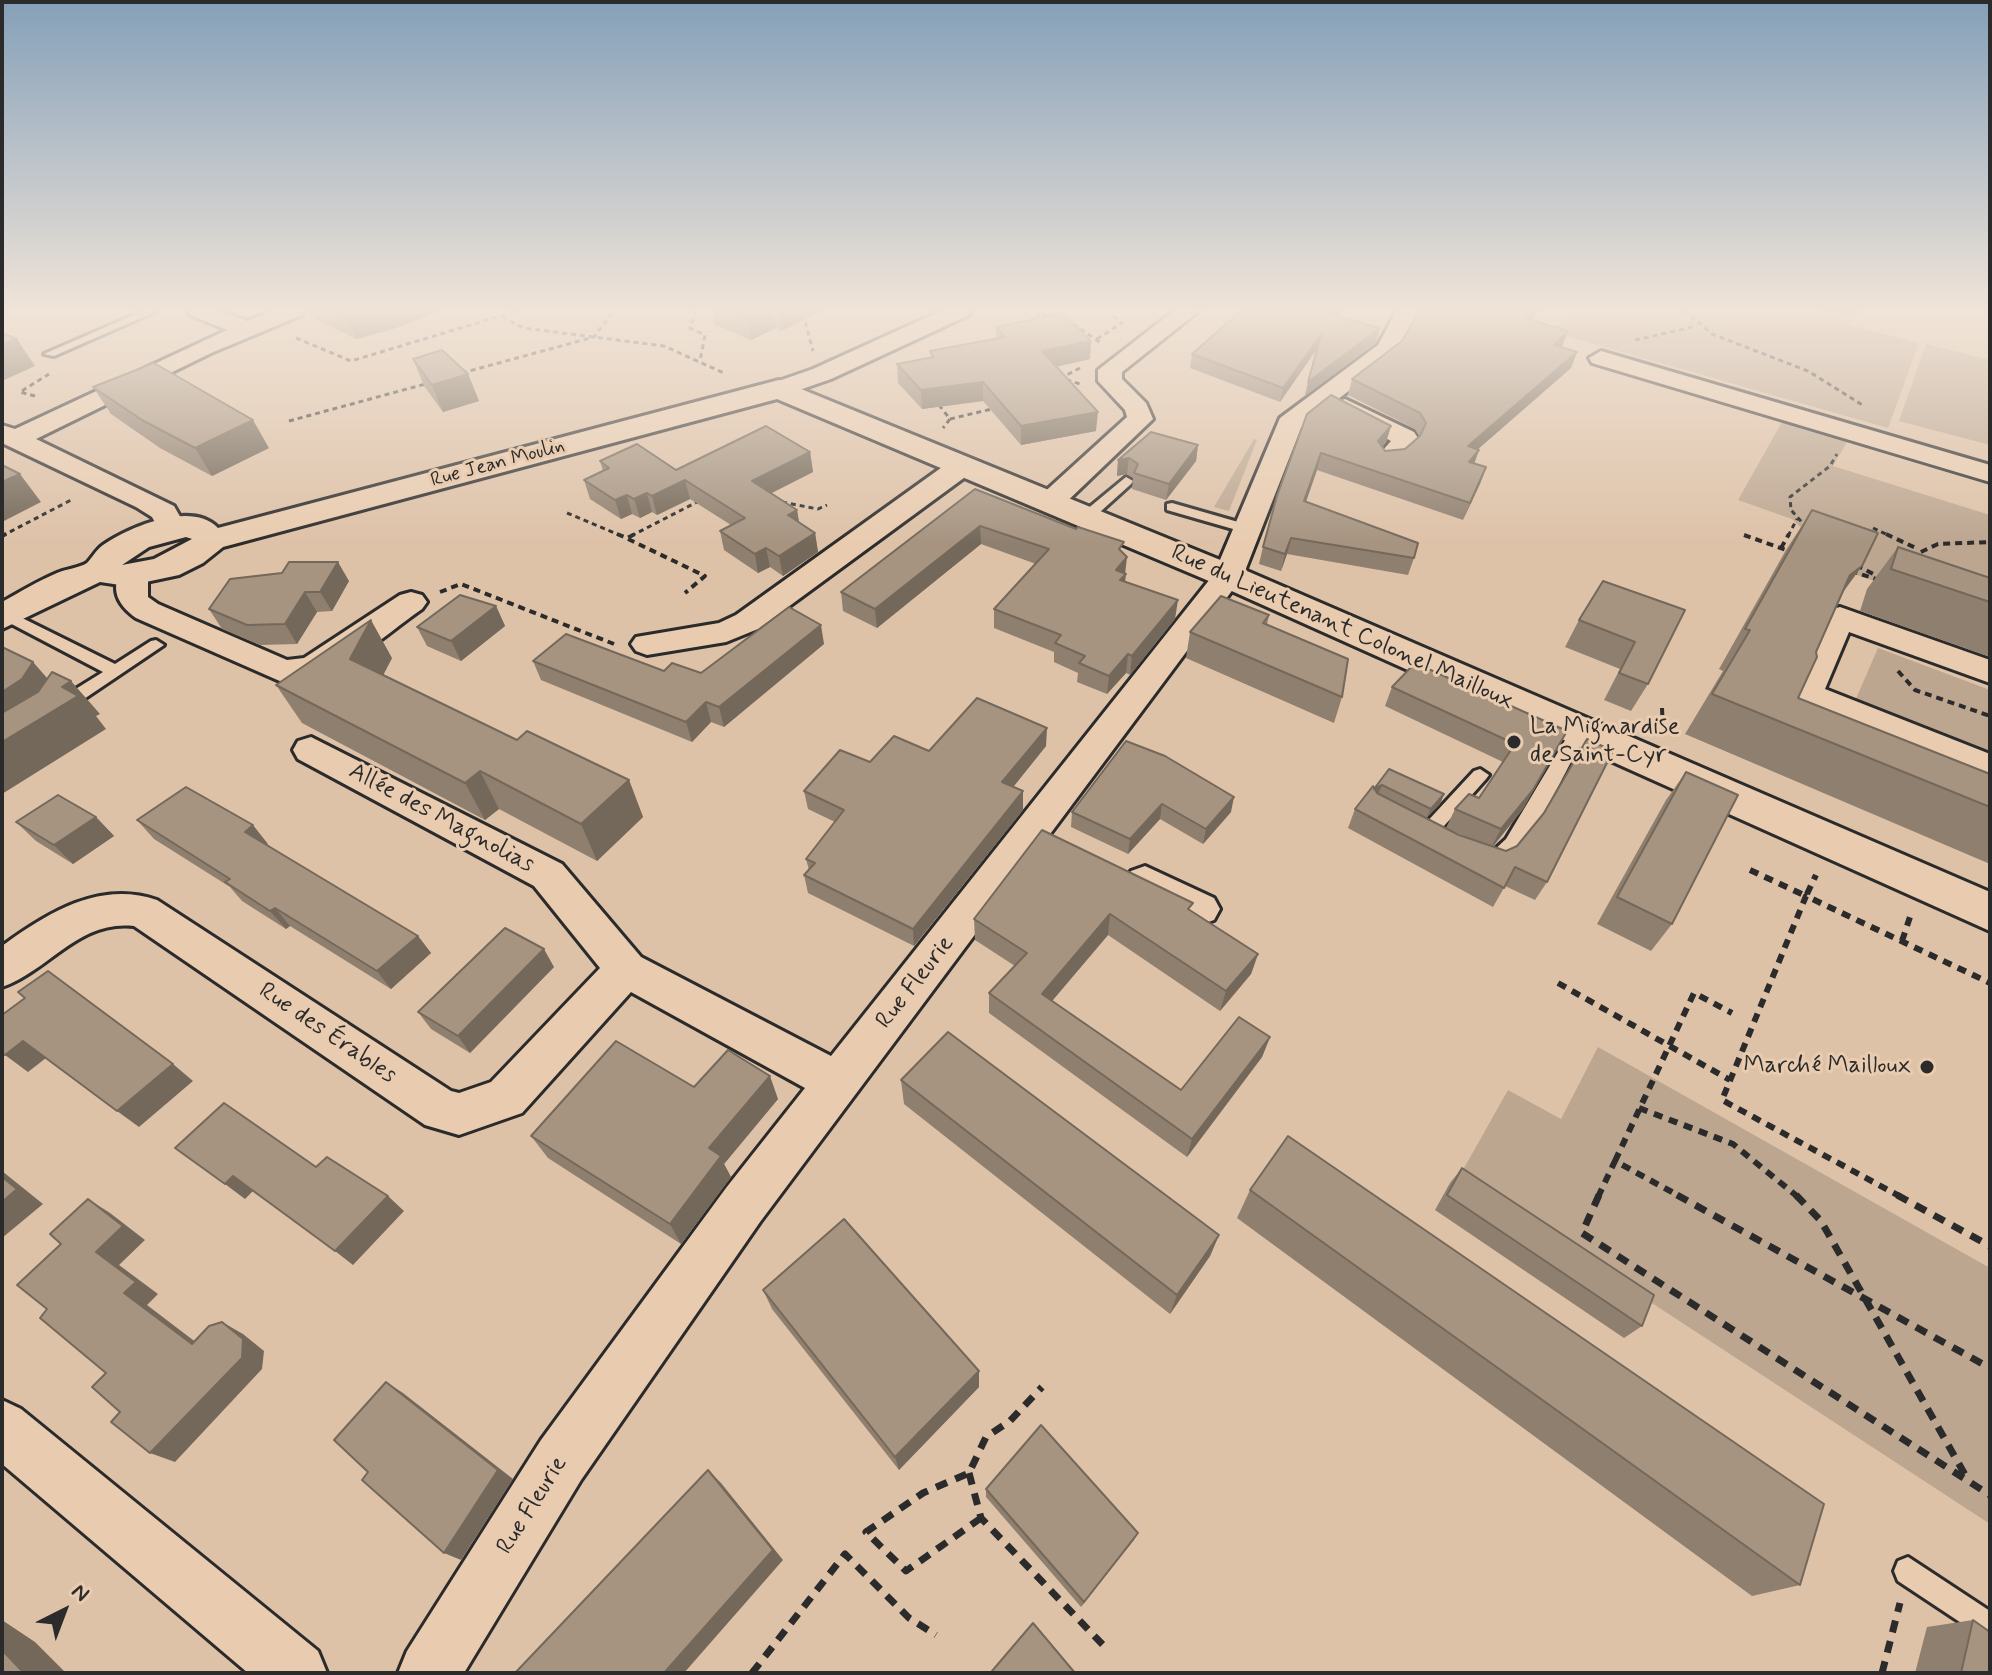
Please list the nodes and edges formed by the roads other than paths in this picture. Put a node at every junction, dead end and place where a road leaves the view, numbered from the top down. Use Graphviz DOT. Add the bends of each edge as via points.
graph roads {
  1 [pos="115,388"];
  2 [pos="1117,388"];
  3 [pos="1337,388"];
  4 [pos="1700,388"];
  5 [pos="779,389"];
  6 [pos="1325,397"];
  7 [pos="8,436"];
  8 [pos="1390,458"];
  9 [pos="962,466"];
  10 [pos="1990,474"];
  11 [pos="1126,481"];
  12 [pos="1049,503"];
  13 [pos="1172,507"];
  14 [pos="1085,518"];
  15 [pos="171,527"];
  16 [pos="1247,529"];
  17 [pos="211,540"];
  18 [pos="119,572"];
  19 [pos="1228,576"];
  20 [pos="411,602"];
  21 [pos="4,616"];
  22 [pos="647,644"];
  23 [pos="156,645"];
  24 [pos="115,671"];
  25 [pos="1990,672"];
  26 [pos="48,726"];
  27 [pos="1579,731"];
  28 [pos="311,750"];
  29 [pos="1990,768"];
  30 [pos="1480,775"];
  31 [pos="1428,831"];
  32 [pos="1463,849"];
  33 [pos="1117,869"];
  34 [pos="1200,909"];
  35 [pos="1990,912"];
  36 [pos="2,969"];
  37 [pos="626,969"];
  38 [pos="838,1083"];
  39 [pos="2,1428"];
  40 [pos="1908,1571"];
  41 [pos="1990,1628"];
  42 [pos="296,1673"];
  43 [pos="429,1673"];
  1 -- 7 [label="street"];
  2 -- 12 [label="street" via="1137,408 1140,419"];
  3 -- 6 [label="street, Rue Fleurie"];
  4 -- 10 [label="street"];
  5 -- 9 [label="street, Rue du Lieutenant Colonel Mailloux"];
  5 -- 17 [label="street, Rue Jean Moulin"];
  6 -- 8 [label="street" via="1405,438"];
  6 -- 16 [label="street, Rue Fleurie" via="1289,424"];
  7 -- 15 [label="street" via="164,512"];
  9 -- 12 [label="street, Rue du Lieutenant Colonel Mailloux"];
  9 -- 22 [label="street" via="747,622 726,632"];
  11 -- 14 [label="lane"];
  12 -- 14 [label="street, Rue du Lieutenant Colonel Mailloux"];
  13 -- 16 [label="lane"];
  14 -- 19 [label="street, Rue du Lieutenant Colonel Mailloux"];
  15 -- 17 [label="street" via="199,527"];
  15 -- 18 [label="street" via="118,549 105,560"];
  16 -- 19 [label="street, Rue Fleurie"];
  17 -- 18 [label="street, Rue Jean Moulin" via="182,560"];
  18 -- 20 [label="street" via="132,601 147,611 282,671 316,666"];
  18 -- 21 [label="street" via="69,581"];
  19 -- 27 [label="street, Rue du Lieutenant Colonel Mailloux"];
  19 -- 38 [label="street, Rue Fleurie" via="1049,836"];
  21 -- 24 [label="lane"];
  23 -- 24 [label="lane"];
  24 -- 26 [label="lane" via="72,699"];
  25 -- 29 [label="street" via="1840,617 1806,694"];
  27 -- 32 [label="lane" via="1512,844 1495,860"];
  27 -- 35 [label="street, Rue du Lieutenant Colonel Mailloux"];
  28 -- 37 [label="street, Allée des Magnolias" via="548,875"];
  30 -- 31 [label="lane"];
  33 -- 34 [label="street"];
  36 -- 37 [label="street, Rue des Érables" via="83,915 104,909 143,911 441,1110 459,1114 506,1098"];
  37 -- 38 [label="street, Allée des Magnolias"];
  38 -- 43 [label="street, Rue Fleurie" via="743,1205 561,1460"];
  39 -- 42 [label="street"];
  40 -- 41 [label="lane"];
}
